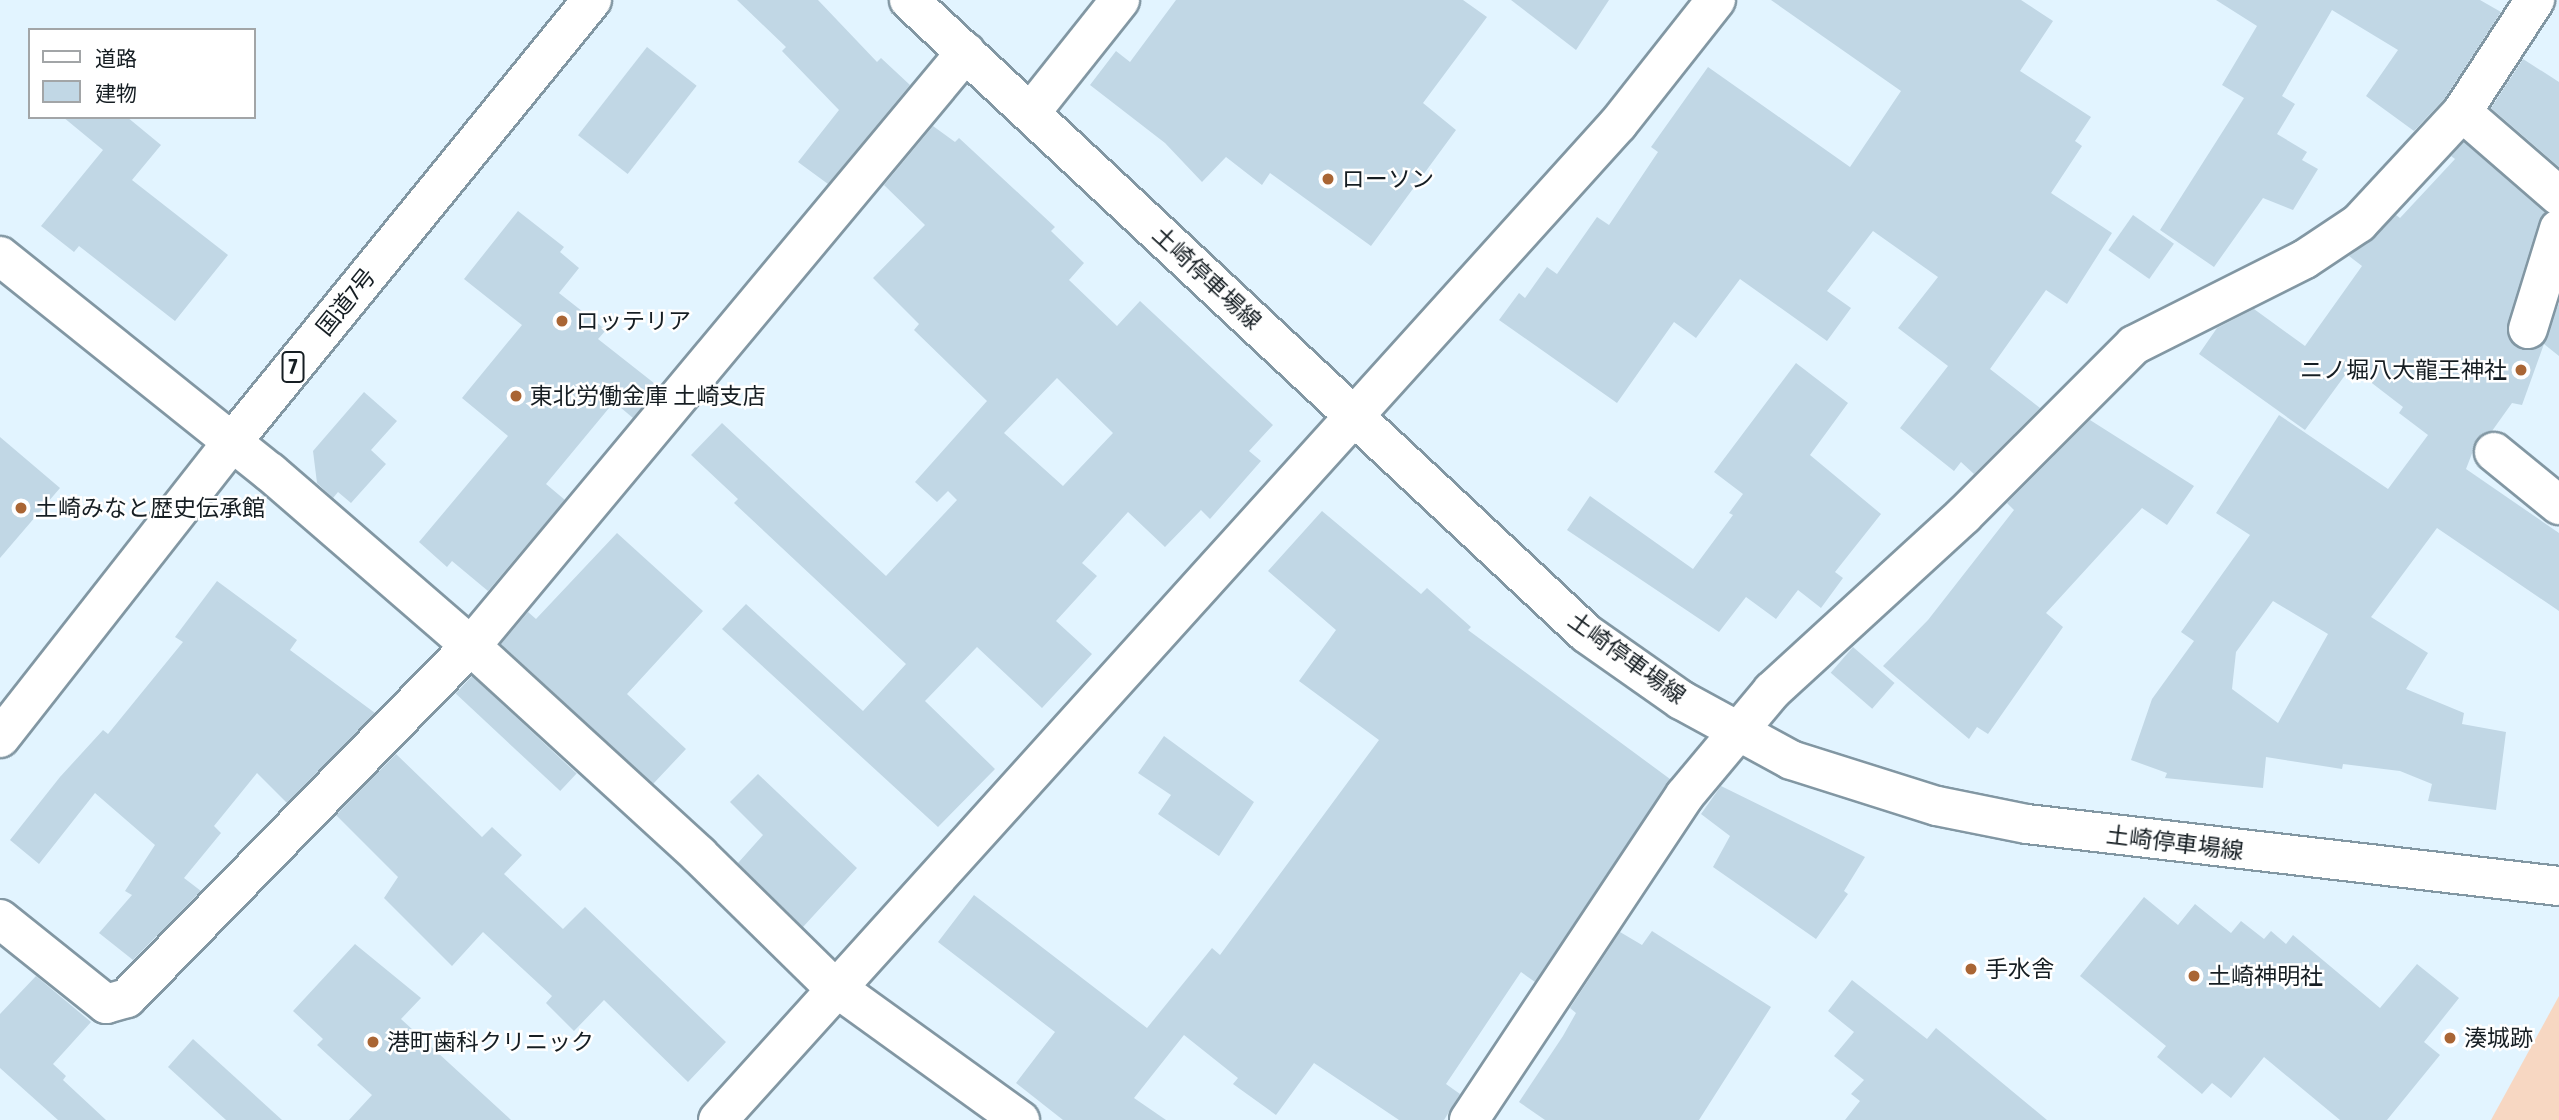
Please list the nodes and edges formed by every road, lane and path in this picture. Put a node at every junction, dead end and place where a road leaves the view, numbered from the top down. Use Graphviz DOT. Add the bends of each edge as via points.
graph roads {
  1 [pos="592,0"];
  2 [pos="909,0"];
  3 [pos="1121,0"];
  4 [pos="1716,0"];
  5 [pos="2530,2"];
  6 [pos="966,52"];
  7 [pos="1031,112"];
  8 [pos="2462,112"];
  9 [pos="2559,196"];
  10 [pos="2559,229"];
  11 [pos="0,256"];
  12 [pos="2528,329"];
  13 [pos="1355,416"];
  14 [pos="232,442"];
  15 [pos="2494,452"];
  16 [pos="2559,505"];
  17 [pos="471,646"];
  18 [pos="1740,731"];
  19 [pos="0,738"];
  20 [pos="2559,886"];
  21 [pos="0,919"];
  22 [pos="837,989"];
  23 [pos="718,1120"];
  24 [pos="1020,1120"];
  25 [pos="1469,1120"];
  1 -- 14 [label="main road, 国道7号 / 7"];
  2 -- 6 [label="main road, 土崎停車場線"];
  3 -- 7 [label="main road"];
  4 -- 13 [label="main road" via="1618,124"];
  5 -- 8 [label="main road"];
  6 -- 7 [label="main road, 土崎停車場線"];
  6 -- 17 [label="main road"];
  7 -- 13 [label="main road, 土崎停車場線"];
  8 -- 9 [label="main road"];
  8 -- 18 [label="main road" via="2359,223 2305,259 2134,345 1964,515 1772,691"];
  10 -- 12 [label="main road"];
  11 -- 14 [label="main road"];
  13 -- 18 [label="main road, 土崎停車場線" via="1587,634 1681,700"];
  13 -- 22 [label="main road"];
  14 -- 17 [label="main road"];
  14 -- 19 [label="main road, 国道7号 / 7"];
  15 -- 16 [label="main road"];
  17 -- 21 [label="main road" via="127,998 106,1004"];
  17 -- 22 [label="main road"];
  18 -- 20 [label="main road, 土崎停車場線" via="1791,760 1937,806 2001,820 2131,839"];
  18 -- 25 [label="main road" via="1685,795"];
  22 -- 23 [label="main road"];
  22 -- 24 [label="main road"];
}
